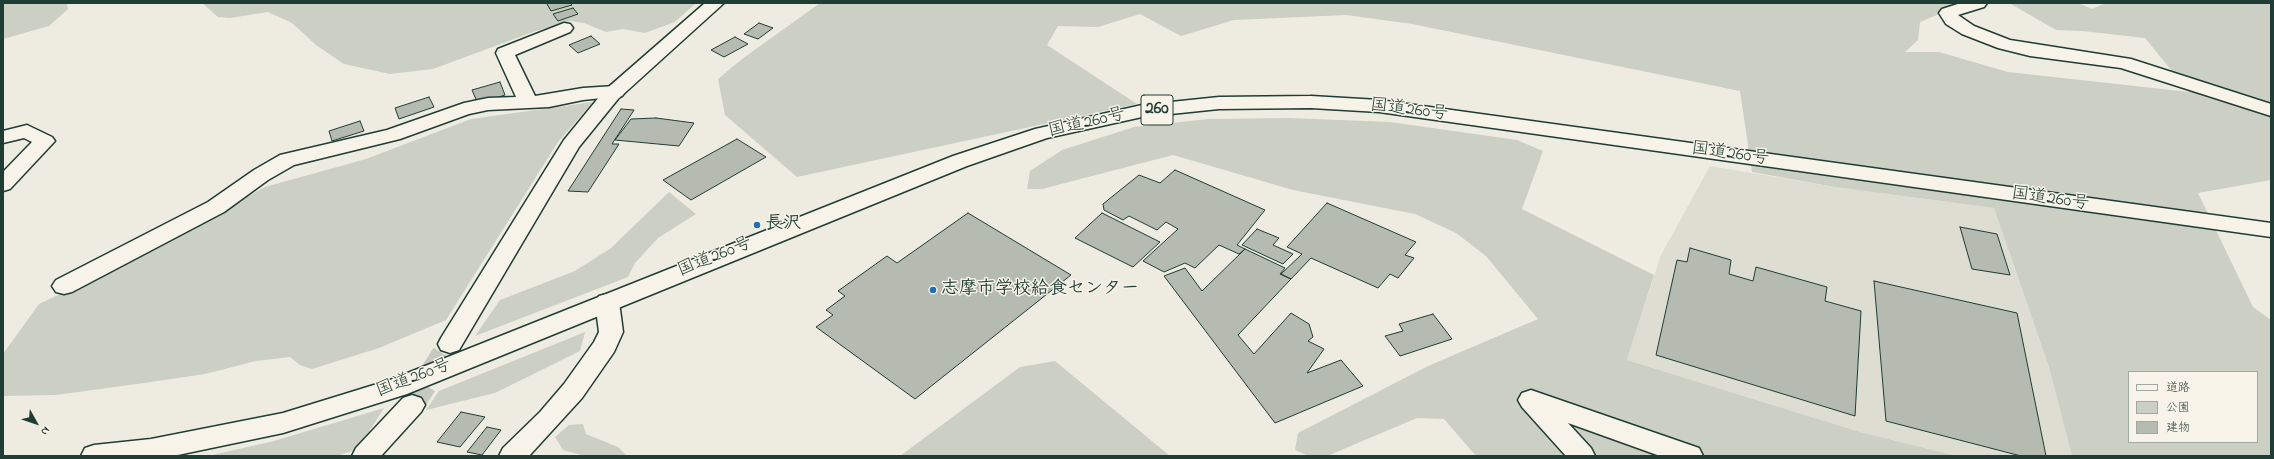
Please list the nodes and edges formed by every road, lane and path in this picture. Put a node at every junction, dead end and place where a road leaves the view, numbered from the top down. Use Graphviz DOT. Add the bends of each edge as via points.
graph roads {
  1 [pos="715,3"];
  2 [pos="1978,3"];
  3 [pos="564,28"];
  4 [pos="615,92"];
  5 [pos="528,102"];
  6 [pos="2271,110"];
  7 [pos="3,137"];
  8 [pos="3,184"];
  9 [pos="2271,230"];
  10 [pos="64,286"];
  11 [pos="607,302"];
  12 [pos="450,344"];
  13 [pos="412,405"];
  14 [pos="94,456"];
  15 [pos="365,456"];
  16 [pos="512,456"];
  17 [pos="1582,456"];
  18 [pos="1690,456"];
  1 -- 4 [label="main road"];
  2 -- 6 [label="main road" via="1948,14 1952,20 1968,30 2004,44 2124,63"];
  3 -- 5 [label="main road" via="505,53"];
  4 -- 5 [label="main road"];
  4 -- 12 [label="main road" via="571,144"];
  5 -- 10 [label="main road" via="488,104 464,109 393,135 287,160 210,210"];
  7 -- 8 [label="main road" via="27,131 45,141"];
  9 -- 11 [label="main road, 国道260号 / 260" via="1380,106 1311,102 1219,103 1142,111 1042,133 944,166"];
  11 -- 14 [label="main road, 国道260号 / 260" via="398,386 283,422 151,450"];
  11 -- 16 [label="main road" via="611,332 605,346 573,391"];
  13 -- 15 [label="main road"];
  17 -- 18 [label="main road" via="1530,400"];
}
